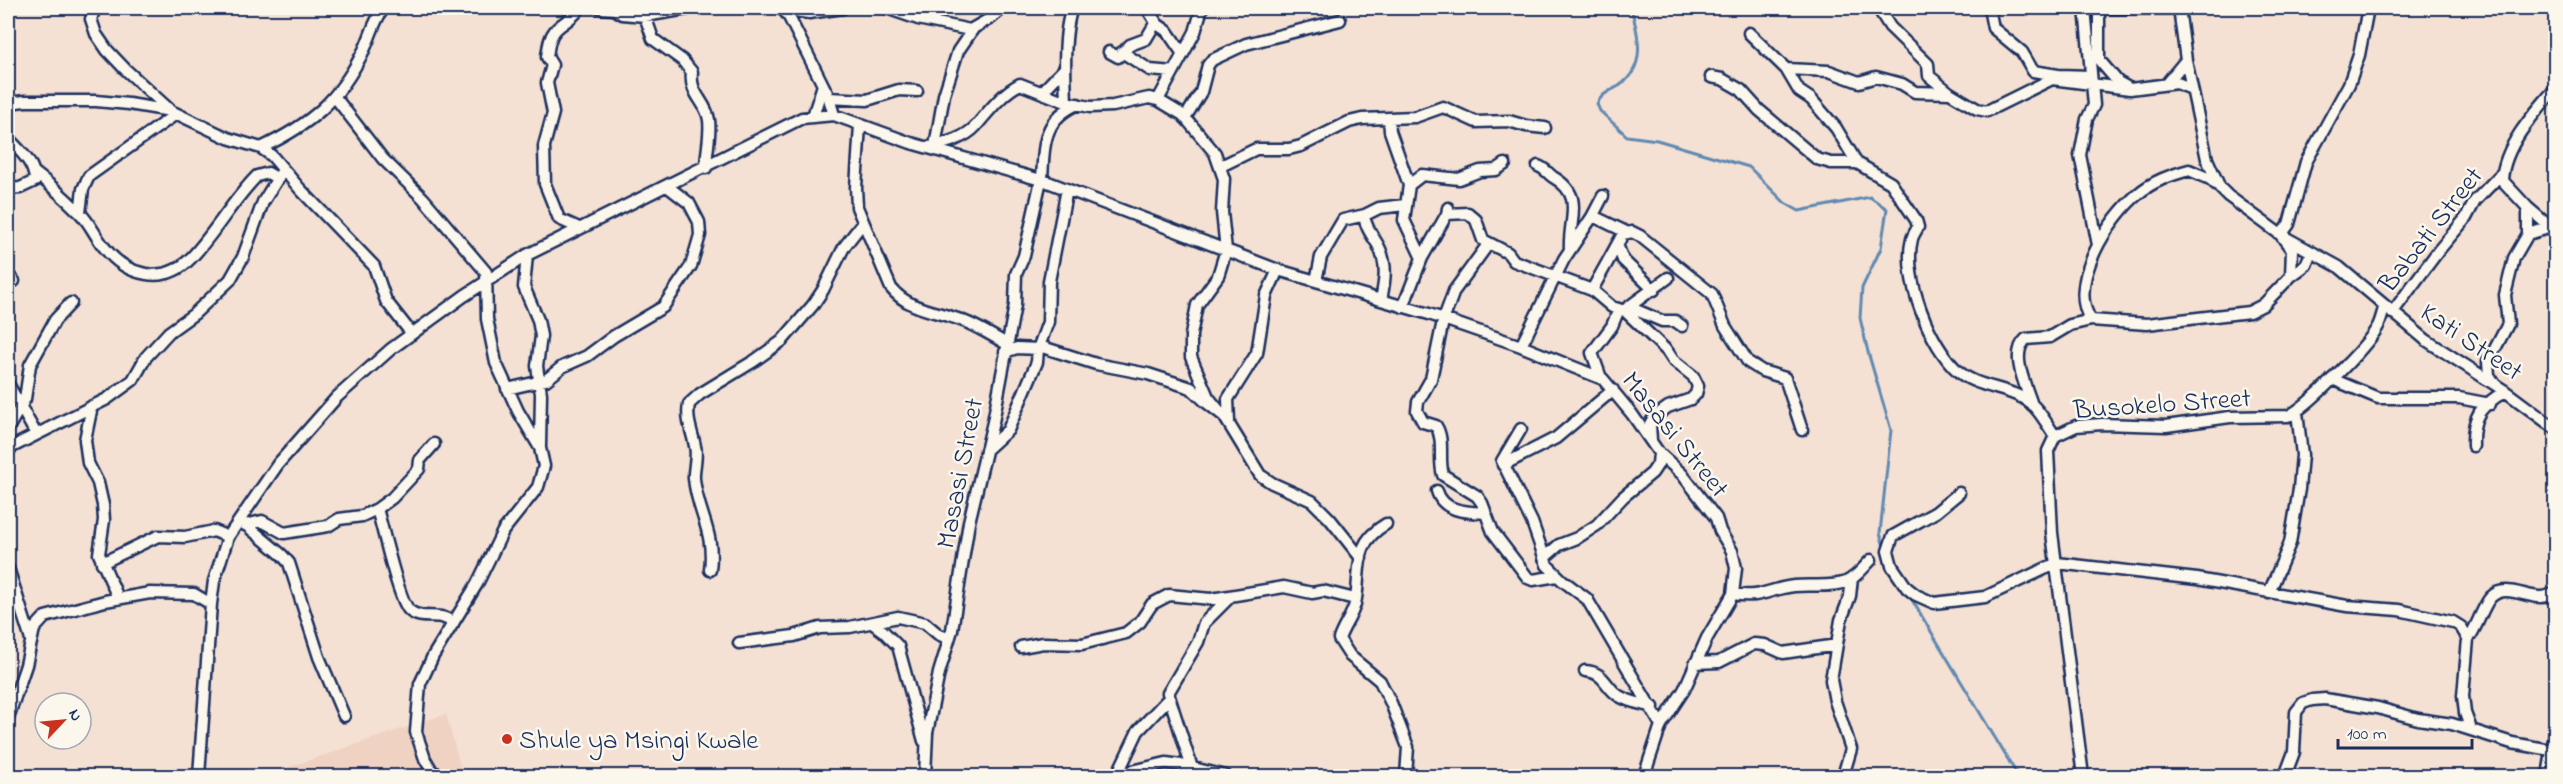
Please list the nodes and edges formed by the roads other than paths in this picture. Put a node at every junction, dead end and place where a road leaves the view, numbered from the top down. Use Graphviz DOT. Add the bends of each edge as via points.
graph roads {
  1 [pos="95,8"];
  2 [pos="580,8"];
  3 [pos="600,8"];
  4 [pos="693,8"];
  5 [pos="782,8"];
  6 [pos="843,8"];
  7 [pos="886,8"];
  8 [pos="1003,8"];
  9 [pos="1072,8"];
  10 [pos="1147,8"];
  11 [pos="1202,8"];
  12 [pos="1878,8"];
  13 [pos="1994,8"];
  14 [pos="2085,8"];
  15 [pos="2100,8"];
  16 [pos="2169,8"];
  17 [pos="2179,8"];
  18 [pos="2368,8"];
  19 [pos="382,9"];
  20 [pos="794,13"];
  21 [pos="645,16"];
  22 [pos="1340,20"];
  23 [pos="1156,22"];
  24 [pos="973,29"];
  25 [pos="1749,33"];
  26 [pos="1109,52"];
  27 [pos="1122,52"];
  28 [pos="1182,54"];
  29 [pos="2186,60"];
  30 [pos="1064,69"];
  31 [pos="1786,69"];
  32 [pos="1173,72"];
  33 [pos="1711,77"];
  34 [pos="2054,77"];
  35 [pos="2092,81"];
  36 [pos="2166,84"];
  37 [pos="823,85"];
  38 [pos="2130,88"];
  39 [pos="2556,88"];
  40 [pos="2192,89"];
  41 [pos="917,91"];
  42 [pos="1043,91"];
  43 [pos="1950,93"];
  44 [pos="335,97"];
  45 [pos="829,98"];
  46 [pos="1158,99"];
  47 [pos="2552,100"];
  48 [pos="1066,102"];
  49 [pos="8,103"];
  50 [pos="1078,104"];
  51 [pos="174,113"];
  52 [pos="834,115"];
  53 [pos="813,116"];
  54 [pos="1185,118"];
  55 [pos="1389,119"];
  56 [pos="860,125"];
  57 [pos="1545,128"];
  58 [pos="8,138"];
  59 [pos="931,147"];
  60 [pos="261,148"];
  61 [pos="1857,163"];
  62 [pos="1505,165"];
  63 [pos="1221,166"];
  64 [pos="1538,166"];
  65 [pos="706,168"];
  66 [pos="35,173"];
  67 [pos="2502,173"];
  68 [pos="280,174"];
  69 [pos="1041,180"];
  70 [pos="1409,185"];
  71 [pos="667,186"];
  72 [pos="2220,188"];
  73 [pos="8,189"];
  74 [pos="1067,189"];
  75 [pos="1603,196"];
  76 [pos="1405,205"];
  77 [pos="2528,208"];
  78 [pos="1574,209"];
  79 [pos="80,213"];
  80 [pos="1364,216"];
  81 [pos="1592,217"];
  82 [pos="862,224"];
  83 [pos="2552,226"];
  84 [pos="579,228"];
  85 [pos="1626,232"];
  86 [pos="2528,234"];
  87 [pos="2281,235"];
  88 [pos="1489,243"];
  89 [pos="2098,244"];
  90 [pos="1618,247"];
  91 [pos="1570,249"];
  92 [pos="1226,250"];
  93 [pos="2311,253"];
  94 [pos="527,255"];
  95 [pos="1422,258"];
  96 [pos="1278,270"];
  97 [pos="1555,275"];
  98 [pos="2291,276"];
  99 [pos="1668,278"];
  100 [pos="1316,281"];
  101 [pos="485,282"];
  102 [pos="1592,290"];
  103 [pos="1654,290"];
  104 [pos="1381,300"];
  105 [pos="72,303"];
  106 [pos="1403,307"];
  107 [pos="1624,309"];
  108 [pos="2388,310"];
  109 [pos="2091,320"];
  110 [pos="1443,321"];
  111 [pos="1682,326"];
  112 [pos="412,334"];
  113 [pos="1009,346"];
  114 [pos="1521,346"];
  115 [pos="1039,347"];
  116 [pos="1601,378"];
  117 [pos="2332,379"];
  118 [pos="540,382"];
  119 [pos="8,384"];
  120 [pos="2495,384"];
  121 [pos="507,389"];
  122 [pos="1613,390"];
  123 [pos="2505,391"];
  124 [pos="2490,404"];
  125 [pos="92,406"];
  126 [pos="2032,406"];
  127 [pos="21,408"];
  128 [pos="1221,412"];
  129 [pos="2297,412"];
  130 [pos="1229,422"];
  131 [pos="8,428"];
  132 [pos="1521,429"];
  133 [pos="2556,429"];
  134 [pos="1802,430"];
  135 [pos="36,434"];
  136 [pos="2055,436"];
  137 [pos="1651,441"];
  138 [pos="434,444"];
  139 [pos="2473,446"];
  140 [pos="540,448"];
  141 [pos="8,449"];
  142 [pos="986,450"];
  143 [pos="1659,453"];
  144 [pos="1503,465"];
  145 [pos="1437,491"];
  146 [pos="1959,493"];
  147 [pos="377,509"];
  148 [pos="1485,513"];
  149 [pos="242,522"];
  150 [pos="1386,524"];
  151 [pos="228,537"];
  152 [pos="1361,558"];
  153 [pos="1544,558"];
  154 [pos="1871,560"];
  155 [pos="102,563"];
  156 [pos="2057,563"];
  157 [pos="710,570"];
  158 [pos="8,571"];
  159 [pos="1557,576"];
  160 [pos="1852,578"];
  161 [pos="2269,593"];
  162 [pos="2556,593"];
  163 [pos="1733,594"];
  164 [pos="1231,596"];
  165 [pos="118,598"];
  166 [pos="1355,599"];
  167 [pos="211,604"];
  168 [pos="872,623"];
  169 [pos="453,624"];
  170 [pos="949,639"];
  171 [pos="2468,639"];
  172 [pos="30,640"];
  173 [pos="739,644"];
  174 [pos="1837,645"];
  175 [pos="1021,647"];
  176 [pos="1695,663"];
  177 [pos="1585,671"];
  178 [pos="1169,698"];
  179 [pos="1653,707"];
  180 [pos="344,716"];
  181 [pos="8,718"];
  182 [pos="1661,725"];
  183 [pos="2556,727"];
  184 [pos="2471,729"];
  185 [pos="925,744"];
  186 [pos="2551,750"];
  187 [pos="1195,771"];
  188 [pos="1114,776"];
  189 [pos="199,777"];
  190 [pos="442,777"];
  191 [pos="926,777"];
  192 [pos="1226,777"];
  193 [pos="1406,777"];
  194 [pos="1644,777"];
  195 [pos="1843,777"];
  196 [pos="2083,777"];
  197 [pos="2284,777"];
  198 [pos="2548,777"];
  1 -- 51 [label="street" via="91,19 100,41 124,69"];
  2 -- 84 [label="street" via="553,32 550,42 547,57 552,63 547,83 553,113 543,159 544,184 556,215"];
  3 -- 21 [label="street" via="614,9 622,15"];
  4 -- 21 [label="street"];
  5 -- 20 [label="street"];
  6 -- 20 [label="street"];
  7 -- 24 [label="street" via="918,19"];
  8 -- 24 [label="street"];
  9 -- 30 [label="street"];
  10 -- 23 [label="street"];
  11 -- 28 [label="street" via="1195,32"];
  12 -- 43 [label="street" via="1890,27 1928,64 1929,76"];
  13 -- 34 [label="street" via="1990,14 1993,28 2022,52 2033,71"];
  14 -- 35 [label="street"];
  15 -- 16 [label="street"];
  15 -- 38 [label="street" via="2099,60 2118,82"];
  17 -- 29 [label="street"];
  18 -- 87 [label="street" via="2349,84 2307,162 2292,216"];
  19 -- 44 [label="street" via="357,64"];
  20 -- 37 [label="street"];
  21 -- 65 [label="street" via="652,39 692,72 694,92 709,118"];
  22 -- 54 [label="street" via="1246,44 1212,60 1201,92"];
  23 -- 27 [label="street" via="1146,39"];
  23 -- 28 [label="street"];
  24 -- 59 [label="street" via="958,51"];
  25 -- 31 [label="street"];
  26 -- 27 [label="street" via="1118,58"];
  27 -- 32 [label="street" via="1150,70"];
  28 -- 32 [label="street"];
  29 -- 36 [label="street"];
  29 -- 40 [label="street"];
  30 -- 42 [label="street"];
  30 -- 48 [label="street"];
  31 -- 43 [label="street" via="1829,71 1856,81 1876,77 1915,92"];
  31 -- 61 [label="street" via="1799,91 1836,128"];
  32 -- 46 [label="street"];
  33 -- 61 [label="street" via="1741,90 1817,159"];
  34 -- 35 [label="street"];
  34 -- 43 [label="street" via="1990,111 1977,109"];
  35 -- 38 [label="street"];
  35 -- 89 [label="street" via="2094,105 2086,119 2080,155"];
  36 -- 38 [label="street"];
  36 -- 40 [label="street" via="2177,83"];
  37 -- 45 [label="street"];
  37 -- 53 [label="street"];
  39 -- 47 [label="street"];
  40 -- 72 [label="street" via="2207,159"];
  41 -- 45 [label="street" via="899,90 867,100"];
  42 -- 48 [label="street"];
  42 -- 59 [label="street" via="1019,85 986,112 972,130 951,142"];
  44 -- 60 [label="street" via="319,114"];
  44 -- 101 [label="street" via="383,159 479,262 486,272"];
  45 -- 52 [label="street"];
  46 -- 50 [label="street" via="1100,108"];
  46 -- 54 [label="street"];
  47 -- 67 [label="street" via="2528,122"];
  48 -- 50 [label="street"];
  49 -- 51 [label="street" via="96,101"];
  50 -- 69 [label="street, Masasi Street" via="1065,109 1051,124"];
  51 -- 60 [label="street" via="228,138"];
  51 -- 79 [label="street" via="89,176"];
  52 -- 53 [label="street"];
  52 -- 56 [label="street, Masasi Street"];
  53 -- 65 [label="street" via="802,118"];
  54 -- 63 [label="street" via="1208,143"];
  55 -- 57 [label="street" via="1415,117 1446,106 1476,122 1509,121"];
  55 -- 63 [label="street" via="1349,122 1301,146 1256,149"];
  55 -- 70 [label="street"];
  56 -- 59 [label="street, Masasi Street"];
  56 -- 82 [label="street" via="855,187"];
  58 -- 66 [label="street"];
  59 -- 69 [label="street, Masasi Street"];
  60 -- 68 [label="street"];
  61 -- 126 [label="street" via="1891,183 1916,220 1918,227 1912,237 1910,257 1912,283 1934,338 1948,359 1972,380 2022,398"];
  62 -- 70 [label="street" via="1459,179 1422,176"];
  63 -- 92 [label="street"];
  64 -- 78 [label="street" via="1563,181"];
  65 -- 71 [label="street"];
  66 -- 73 [label="street" via="35,181 30,185"];
  66 -- 79 [label="street"];
  67 -- 77 [label="street" via="2504,185"];
  67 -- 108 [label="street, Babati Street"];
  68 -- 79 [label="street" via="258,176 192,257 179,270 166,274 151,276 119,261 104,248"];
  68 -- 112 [label="street" via="374,266 386,301"];
  68 -- 125 [label="street" via="263,202 243,257 230,280 169,332 146,357 130,384"];
  69 -- 74 [label="street, Masasi Street"];
  69 -- 113 [label="street, Masasi Street" via="1024,256 1016,274"];
  70 -- 76 [label="street"];
  71 -- 84 [label="street"];
  71 -- 118 [label="street" via="689,203 699,222 700,235 691,266 669,300 654,315"];
  72 -- 87 [label="street"];
  72 -- 89 [label="street" via="2210,178 2193,171 2162,179 2126,205"];
  74 -- 92 [label="street, Masasi Street"];
  74 -- 115 [label="street" via="1049,281 1048,322"];
  75 -- 81 [label="street"];
  76 -- 80 [label="street" via="1379,208"];
  76 -- 95 [label="street" via="1405,226"];
  77 -- 83 [label="street"];
  77 -- 86 [label="street"];
  78 -- 81 [label="street"];
  78 -- 91 [label="street"];
  80 -- 100 [label="street" via="1339,223 1321,257"];
  80 -- 104 [label="street" via="1384,260 1386,277"];
  81 -- 85 [label="street"];
  81 -- 91 [label="street"];
  82 -- 113 [label="street" via="896,295 921,309 967,322"];
  82 -- 157 [label="street" via="844,247 824,290 782,341 689,404 688,421 696,446 694,479 698,505 711,540"];
  83 -- 86 [label="street"];
  84 -- 94 [label="street"];
  85 -- 90 [label="street"];
  85 -- 134 [label="street" via="1640,236 1712,294 1729,334 1748,362 1785,378"];
  86 -- 120 [label="street" via="2514,258 2505,295 2508,324 2488,362"];
  87 -- 93 [label="street, Kati Street"];
  87 -- 98 [label="street" via="2292,250"];
  88 -- 95 [label="street" via="1483,240 1473,216 1448,211"];
  88 -- 97 [label="street" via="1514,261"];
  88 -- 110 [label="street" via="1456,287"];
  89 -- 109 [label="street" via="2084,290"];
  90 -- 102 [label="street"];
  90 -- 103 [label="street" via="1623,260"];
  91 -- 97 [label="street"];
  92 -- 96 [label="street, Masasi Street"];
  92 -- 128 [label="street" via="1218,276 1197,305 1191,335 1194,365 1208,397"];
  93 -- 98 [label="street" via="2306,265"];
  93 -- 108 [label="street, Kati Street" via="2339,267"];
  94 -- 101 [label="street"];
  94 -- 118 [label="street" via="524,287 540,328"];
  95 -- 106 [label="street"];
  96 -- 100 [label="street, Masasi Street"];
  96 -- 130 [label="street" via="1266,296 1257,353 1228,399"];
  97 -- 102 [label="street"];
  97 -- 114 [label="street"];
  98 -- 109 [label="street" via="2263,305 2242,314 2147,324"];
  99 -- 103 [label="street"];
  100 -- 104 [label="street, Masasi Street"];
  101 -- 112 [label="street"];
  101 -- 121 [label="street" via="491,339"];
  102 -- 107 [label="street" via="1612,307"];
  103 -- 107 [label="street"];
  104 -- 106 [label="street, Masasi Street"];
  105 -- 127 [label="street" via="55,320 30,364"];
  106 -- 110 [label="street, Masasi Street"];
  107 -- 111 [label="street"];
  107 -- 116 [label="street" via="1592,354"];
  107 -- 137 [label="street" via="1672,360 1693,376 1698,386 1695,396 1654,417 1650,424"];
  108 -- 117 [label="street"];
  108 -- 120 [label="street, Kati Street" via="2426,340"];
  109 -- 126 [label="street" via="2022,343 2020,367"];
  110 -- 114 [label="street, Masasi Street"];
  110 -- 148 [label="street" via="1431,379 1420,395 1417,411 1423,422 1436,426 1440,434 1443,475 1477,496"];
  112 -- 149 [label="street" via="323,412 278,464"];
  113 -- 115 [label="street"];
  113 -- 142 [label="street, Masasi Street"];
  114 -- 116 [label="street, Masasi Street"];
  115 -- 128 [label="street" via="1191,388"];
  115 -- 142 [label="street" via="1037,362 1008,430"];
  116 -- 122 [label="street, Masasi Street"];
  117 -- 124 [label="street" via="2378,398 2459,398"];
  117 -- 129 [label="street"];
  118 -- 121 [label="street"];
  118 -- 140 [label="street"];
  119 -- 127 [label="street"];
  120 -- 123 [label="street, Kati Street"];
  121 -- 140 [label="street"];
  122 -- 137 [label="street, Masasi Street"];
  122 -- 144 [label="street" via="1556,438"];
  123 -- 124 [label="street"];
  123 -- 133 [label="street, Kati Street"];
  124 -- 139 [label="street" via="2478,412"];
  125 -- 135 [label="street"];
  125 -- 155 [label="street" via="85,440 88,463 103,504 99,551"];
  126 -- 136 [label="street"];
  127 -- 131 [label="street"];
  127 -- 135 [label="street"];
  128 -- 130 [label="street"];
  129 -- 136 [label="street, Busokelo Street" via="2283,417 2230,417 2166,426 2076,426"];
  129 -- 161 [label="street" via="2302,455 2299,489 2290,543"];
  130 -- 152 [label="street" via="1260,474 1312,501"];
  132 -- 144 [label="street" via="1503,458"];
  135 -- 141 [label="street"];
  136 -- 156 [label="street, Busokelo Street" via="2048,457"];
  137 -- 143 [label="street, Masasi Street"];
  138 -- 147 [label="street" via="420,460 419,469"];
  140 -- 169 [label="street" via="545,471 542,480 503,531"];
  142 -- 170 [label="street, Masasi Street"];
  143 -- 153 [label="street" via="1652,473 1597,525 1559,545"];
  143 -- 163 [label="street, Masasi Street" via="1682,474 1716,518 1734,557 1737,575"];
  144 -- 153 [label="street" via="1532,522"];
  145 -- 148 [label="street" via="1442,502 1451,508"];
  146 -- 156 [label="street" via="1936,512 1892,537 1890,560 1907,588 1916,595 1942,604 1985,597"];
  147 -- 149 [label="street" via="339,519 328,526 284,533 262,521"];
  147 -- 169 [label="street" via="406,608 417,615 444,617"];
  148 -- 159 [label="street" via="1493,532 1528,578"];
  149 -- 151 [label="street"];
  149 -- 180 [label="street" via="289,563"];
  150 -- 152 [label="street" via="1367,540"];
  151 -- 155 [label="street" via="214,531 185,537 158,536"];
  151 -- 167 [label="street"];
  152 -- 166 [label="street"];
  153 -- 159 [label="street"];
  154 -- 160 [label="street"];
  155 -- 165 [label="street"];
  156 -- 161 [label="street" via="2142,571"];
  156 -- 196 [label="street, Busokelo Street"];
  158 -- 172 [label="street"];
  159 -- 179 [label="street" via="1587,599"];
  160 -- 163 [label="street" via="1829,586 1786,588 1758,597"];
  160 -- 174 [label="street"];
  161 -- 171 [label="street" via="2399,610 2461,627"];
  162 -- 171 [label="street" via="2538,597 2507,591 2495,594"];
  163 -- 176 [label="street, Masasi Street"];
  164 -- 166 [label="street" via="1284,587"];
  164 -- 175 [label="street" via="1211,599 1169,595 1152,604 1140,622 1126,633 1082,644"];
  164 -- 178 [label="street" via="1204,623 1198,642 1171,686"];
  165 -- 167 [label="street" via="167,592 194,594"];
  165 -- 172 [label="street" via="45,617"];
  166 -- 193 [label="street" via="1340,642 1350,656 1380,681 1388,696 1406,740"];
  167 -- 189 [label="street"];
  168 -- 170 [label="street" via="909,618 925,623"];
  168 -- 173 [label="street" via="820,628"];
  168 -- 185 [label="street" via="898,646"];
  169 -- 190 [label="street" via="420,684 416,710 416,732 422,751 432,771"];
  170 -- 185 [label="street, Masasi Street"];
  171 -- 184 [label="street" via="2463,696"];
  172 -- 181 [label="street"];
  174 -- 176 [label="street" via="1790,654 1754,644 1719,662"];
  174 -- 195 [label="street" via="1832,689 1851,749"];
  176 -- 182 [label="street, Masasi Street"];
  177 -- 179 [label="street" via="1603,676 1614,692 1626,700"];
  178 -- 187 [label="street"];
  178 -- 188 [label="street" via="1138,732"];
  179 -- 182 [label="street"];
  182 -- 194 [label="street, Masasi Street"];
  183 -- 186 [label="street"];
  184 -- 186 [label="street" via="2512,743"];
  184 -- 197 [label="street" via="2367,706 2312,700 2296,712 2294,752"];
  185 -- 191 [label="street, Masasi Street"];
  186 -- 198 [label="street"];
  187 -- 188 [label="street" via="1166,763"];
  187 -- 192 [label="street"];
}
